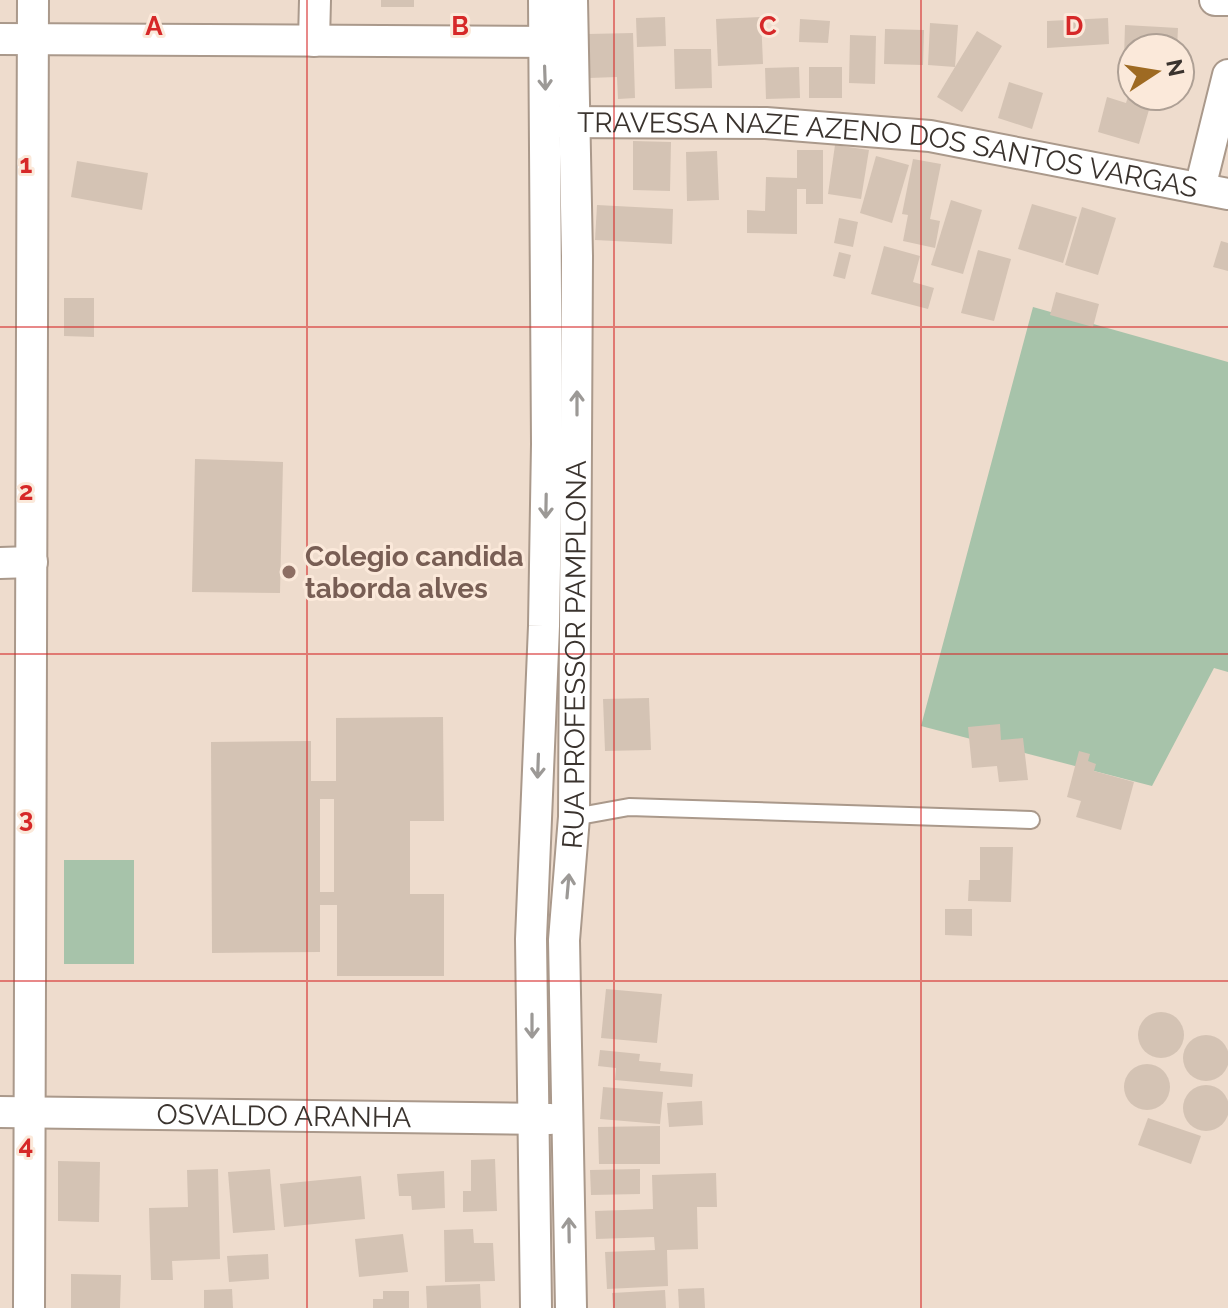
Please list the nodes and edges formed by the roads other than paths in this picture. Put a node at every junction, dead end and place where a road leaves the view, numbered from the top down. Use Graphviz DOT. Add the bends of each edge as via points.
graph roads {
  1 [pos="33,0"];
  2 [pos="315,0"];
  3 [pos="544,0"];
  4 [pos="572,0"];
  5 [pos="1215,0"];
  6 [pos="1228,0"];
  7 [pos="0,39"];
  8 [pos="32,39"];
  9 [pos="314,41"];
  10 [pos="558,42"];
  11 [pos="1228,75"];
  12 [pos="561,122"];
  13 [pos="1214,191"];
  14 [pos="562,444"];
  15 [pos="32,562"];
  16 [pos="0,563"];
  17 [pos="574,817"];
  18 [pos="1031,820"];
  19 [pos="531,939"];
  20 [pos="564,940"];
  21 [pos="15,1113"];
  22 [pos="532,1117"];
  23 [pos="566,1120"];
  24 [pos="29,1308"];
  25 [pos="536,1308"];
  26 [pos="571,1308"];
  1 -- 8 [label="street"];
  2 -- 9 [label="street"];
  3 -- 10 [label="street, RUA PROFESSOR PAMPLONA"];
  4 -- 10 [label="street, RUA PROFESSOR PAMPLONA"];
  5 -- 6 [label="street"];
  7 -- 8 [label="street"];
  8 -- 9 [label="street"];
  8 -- 15 [label="street"];
  9 -- 10 [label="street"];
  10 -- 12 [label="street, RUA PROFESSOR PAMPLONA"];
  11 -- 13 [label="street"];
  12 -- 13 [label="street, TRAVESSA NAZE AZENO DOS SANTOS VARGAS" via="766,123 930,136"];
  12 -- 14 [label="street, RUA PROFESSOR PAMPLONA"];
  14 -- 17 [label="street, RUA PROFESSOR PAMPLONA"];
  14 -- 19 [label="street, RUA PROFESSOR PAMPLONA, one-way" via="544,626"];
  15 -- 16 [label="street"];
  15 -- 21 [label="street"];
  17 -- 18 [label="lane" via="629,807"];
  20 -- 17 [label="street, RUA PROFESSOR PAMPLONA, one-way"];
  19 -- 20 [label="street"];
  19 -- 22 [label="street, RUA PROFESSOR PAMPLONA, one-way"];
  20 -- 23 [label="street, RUA PROFESSOR PAMPLONA"];
  21 -- 22 [label="street, OSVALDO ARANHA"];
  21 -- 24 [label="street"];
  22 -- 23 [label="street, OSVALDO ARANHA"];
  22 -- 25 [label="street, RUA PROFESSOR PAMPLONA"];
  26 -- 23 [label="street, RUA PROFESSOR PAMPLONA, one-way"];
}
